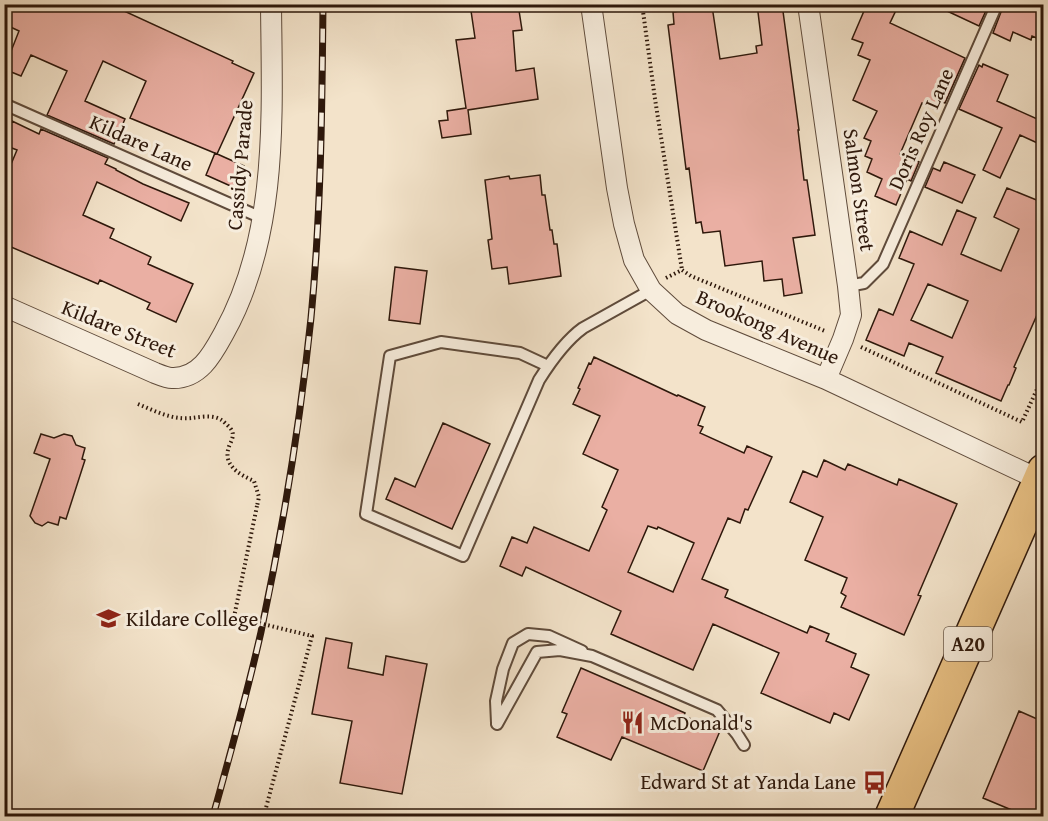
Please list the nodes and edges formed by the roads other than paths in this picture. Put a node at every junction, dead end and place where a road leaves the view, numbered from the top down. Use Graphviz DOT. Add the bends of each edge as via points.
graph roads {
  1 [pos="591,4"];
  2 [pos="808,4"];
  3 [pos="997,4"];
  4 [pos="271,5"];
  5 [pos="4,104"];
  6 [pos="262,218"];
  7 [pos="848,286"];
  8 [pos="650,288"];
  9 [pos="4,306"];
  10 [pos="212,355"];
  11 [pos="548,366"];
  12 [pos="826,379"];
  13 [pos="1042,475"];
  14 [pos="592,656"];
  15 [pos="744,746"];
  16 [pos="892,816"];
  1 -- 8 [label="street, Brookong Avenue" via="624,224 634,260"];
  2 -- 7 [label="street, Salmon Street"];
  3 -- 7 [label="lane, Doris Roy Lane" via="883,264 864,283"];
  4 -- 6 [label="street, Cassidy Parade" via="270,149"];
  5 -- 6 [label="lane, Kildare Lane"];
  6 -- 10 [label="street, Cassidy Parade" via="245,286"];
  7 -- 12 [label="street, Salmon Street" via="851,315"];
  8 -- 11 [label="lane" via="575,334"];
  8 -- 12 [label="street, Brookong Avenue" via="677,314 706,330"];
  9 -- 10 [label="street, Kildare Street" via="171,378 200,369"];
  11 -- 11 [label="lane" via="463,556 366,514 390,356 441,342 520,353"];
  12 -- 13 [label="street, Brookong Avenue"];
  13 -- 16 [label="highway, A20"];
  14 -- 14 [label="lane" via="560,650 537,652 497,724 496,701 513,643 528,634 549,636"];
  14 -- 15 [label="lane" via="717,710"];
}
